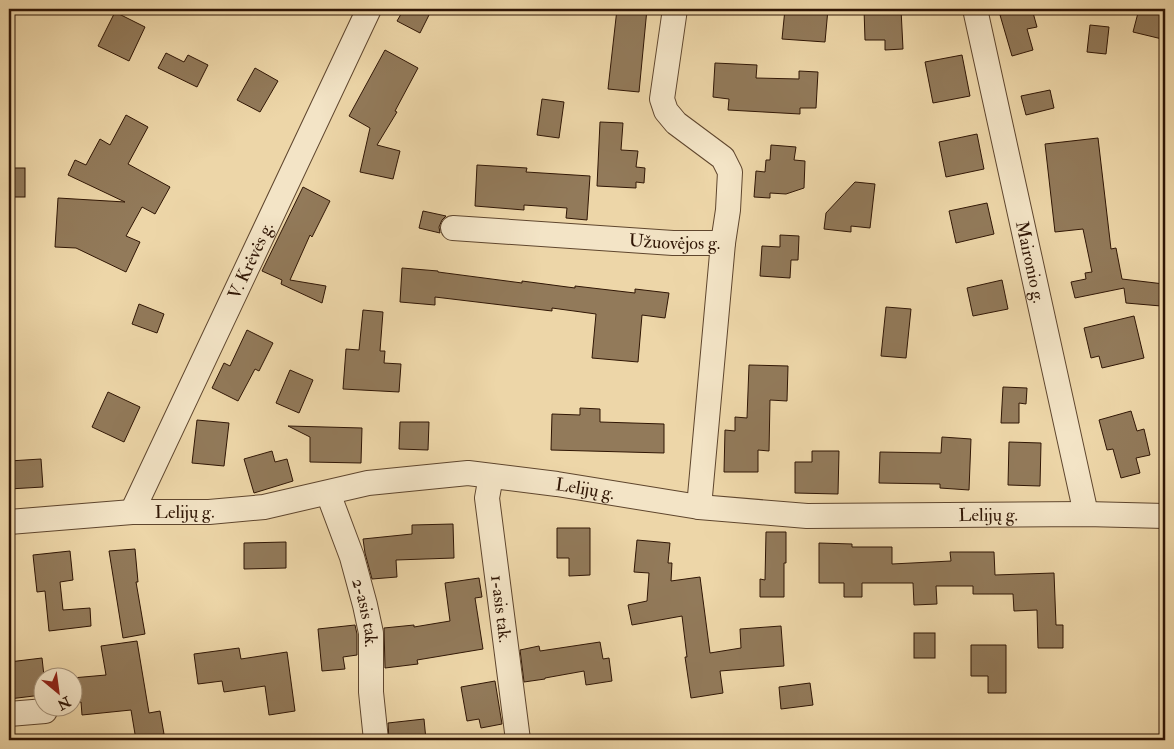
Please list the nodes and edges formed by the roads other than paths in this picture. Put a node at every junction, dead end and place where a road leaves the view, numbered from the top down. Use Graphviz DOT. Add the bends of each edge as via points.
graph roads {
  1 [pos="368,9"];
  2 [pos="675,9"];
  3 [pos="974,9"];
  4 [pos="453,228"];
  5 [pos="723,243"];
  6 [pos="491,476"];
  7 [pos="328,493"];
  8 [pos="699,507"];
  9 [pos="132,512"];
  10 [pos="1086,514"];
  11 [pos="1165,516"];
  12 [pos="9,522"];
  13 [pos="32,712"];
  14 [pos="9,714"];
  15 [pos="376,740"];
  16 [pos="518,740"];
  1 -- 9 [label="street, V. Krėvės g."];
  2 -- 5 [label="street, Užuovėjos g." via="662,99 676,124 723,158 730,172"];
  3 -- 10 [label="street, Maironio g."];
  4 -- 5 [label="street, Užuovėjos g." via="673,243"];
  5 -- 8 [label="street"];
  6 -- 7 [label="street, Lelijų g." via="468,473 368,484"];
  6 -- 8 [label="street, Lelijų g."];
  6 -- 16 [label="street, 1-asis tak." via="487,498"];
  7 -- 9 [label="street, Lelijų g." via="264,507 209,512"];
  7 -- 15 [label="street, 2-asis tak." via="352,557 371,633 371,692"];
  8 -- 10 [label="street, Lelijų g." via="807,516"];
  9 -- 12 [label="street, Lelijų g."];
  10 -- 11 [label="street, Lelijų g."];
  13 -- 14 [label="street"];
}
